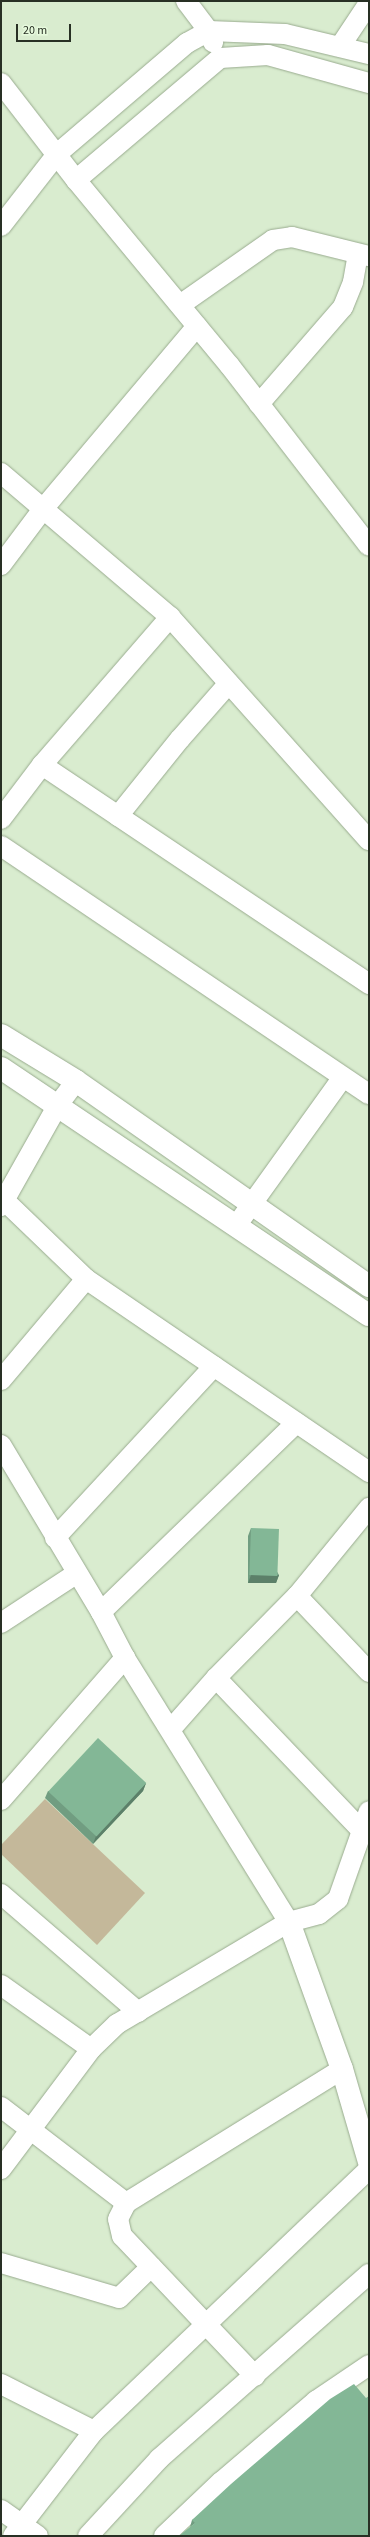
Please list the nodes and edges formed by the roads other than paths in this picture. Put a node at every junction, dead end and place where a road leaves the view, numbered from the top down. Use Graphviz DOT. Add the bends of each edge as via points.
graph roads {
  1 [pos="186,1"];
  2 [pos="369,3"];
  3 [pos="209,31"];
  4 [pos="341,45"];
  5 [pos="369,54"];
  6 [pos="220,58"];
  7 [pos="1,83"];
  8 [pos="369,83"];
  9 [pos="57,154"];
  10 [pos="76,180"];
  11 [pos="1,226"];
  12 [pos="364,255"];
  13 [pos="180,305"];
  14 [pos="197,326"];
  15 [pos="259,404"];
  16 [pos="1,473"];
  17 [pos="43,509"];
  18 [pos="368,541"];
  19 [pos="1,565"];
  20 [pos="170,617"];
  21 [pos="229,683"];
  22 [pos="42,765"];
  23 [pos="118,816"];
  24 [pos="1,819"];
  25 [pos="369,840"];
  26 [pos="1,846"];
  27 [pos="369,984"];
  28 [pos="1,1035"];
  29 [pos="1,1068"];
  30 [pos="343,1077"];
  31 [pos="76,1081"];
  32 [pos="369,1094"];
  33 [pos="58,1105"];
  34 [pos="3,1203"];
  35 [pos="251,1205"];
  36 [pos="236,1226"];
  37 [pos="86,1279"];
  38 [pos="369,1286"];
  39 [pos="369,1315"];
  40 [pos="214,1366"];
  41 [pos="1,1380"];
  42 [pos="296,1423"];
  43 [pos="1,1445"];
  44 [pos="369,1472"];
  45 [pos="369,1508"];
  46 [pos="55,1538"];
  47 [pos="76,1574"];
  48 [pos="297,1596"];
  49 [pos="101,1612"];
  50 [pos="1,1623"];
  51 [pos="125,1658"];
  52 [pos="369,1672"];
  53 [pos="216,1678"];
  54 [pos="171,1729"];
  55 [pos="1,1800"];
  56 [pos="369,1810"];
  57 [pos="362,1831"];
  58 [pos="1,1894"];
  59 [pos="289,1922"];
  60 [pos="1,1984"];
  61 [pos="138,2012"];
  62 [pos="91,2049"];
  63 [pos="342,2069"];
  64 [pos="1,2107"];
  65 [pos="33,2130"];
  66 [pos="369,2162"];
  67 [pos="1,2169"];
  68 [pos="369,2169"];
  69 [pos="126,2204"];
  70 [pos="1,2263"];
  71 [pos="151,2267"];
  72 [pos="369,2274"];
  73 [pos="205,2324"];
  74 [pos="369,2365"];
  75 [pos="255,2376"];
  76 [pos="1,2384"];
  77 [pos="94,2430"];
  78 [pos="1,2510"];
  79 [pos="18,2530"];
  80 [pos="38,2536"];
  81 [pos="88,2536"];
  82 [pos="164,2536"];
  1 -- 3 [label="street"];
  2 -- 4 [label="street"];
  3 -- 4 [label="street" via="285,34"];
  3 -- 6 [label="street"];
  3 -- 9 [label="street" via="187,43"];
  4 -- 5 [label="street"];
  6 -- 8 [label="street" via="268,55"];
  6 -- 10 [label="street"];
  7 -- 9 [label="street"];
  9 -- 10 [label="street"];
  9 -- 11 [label="street"];
  10 -- 13 [label="street"];
  12 -- 13 [label="street" via="292,237 273,240"];
  12 -- 15 [label="street" via="343,307"];
  13 -- 14 [label="street"];
  14 -- 15 [label="street"];
  14 -- 17 [label="street"];
  15 -- 18 [label="street"];
  16 -- 17 [label="street"];
  17 -- 19 [label="street"];
  17 -- 20 [label="street"];
  20 -- 21 [label="street"];
  20 -- 22 [label="street"];
  21 -- 23 [label="street"];
  21 -- 25 [label="street"];
  22 -- 23 [label="street"];
  22 -- 24 [label="street"];
  23 -- 27 [label="street"];
  26 -- 30 [label="street"];
  28 -- 31 [label="street"];
  29 -- 33 [label="street"];
  30 -- 32 [label="street"];
  30 -- 35 [label="street"];
  31 -- 33 [label="street"];
  31 -- 35 [label="street"];
  33 -- 34 [label="street"];
  33 -- 36 [label="street"];
  34 -- 37 [label="street"];
  35 -- 36 [label="street"];
  35 -- 38 [label="street"];
  36 -- 39 [label="street"];
  37 -- 40 [label="street"];
  37 -- 41 [label="street"];
  40 -- 42 [label="street"];
  40 -- 46 [label="street"];
  42 -- 44 [label="street"];
  42 -- 49 [label="street"];
  43 -- 46 [label="street"];
  45 -- 48 [label="street"];
  46 -- 47 [label="street"];
  47 -- 49 [label="street"];
  47 -- 50 [label="street"];
  48 -- 52 [label="street"];
  48 -- 53 [label="street"];
  49 -- 51 [label="street"];
  51 -- 54 [label="street"];
  51 -- 55 [label="street"];
  53 -- 54 [label="street"];
  53 -- 57 [label="street"];
  54 -- 59 [label="street"];
  56 -- 57 [label="street"];
  57 -- 59 [label="street" via="338,1899 319,1914"];
  58 -- 61 [label="street"];
  59 -- 61 [label="street"];
  59 -- 63 [label="street"];
  60 -- 62 [label="street"];
  61 -- 62 [label="street" via="117,2024"];
  62 -- 65 [label="street"];
  63 -- 66 [label="street"];
  63 -- 69 [label="street"];
  64 -- 65 [label="street"];
  65 -- 67 [label="street"];
  65 -- 69 [label="street"];
  68 -- 73 [label="street"];
  69 -- 71 [label="street" via="118,2219 122,2236"];
  70 -- 71 [label="street" via="119,2298"];
  71 -- 73 [label="street"];
  72 -- 75 [label="street"];
  73 -- 75 [label="street"];
  73 -- 77 [label="street"];
  74 -- 82 [label="street" via="310,2406 220,2482"];
  75 -- 81 [label="street" via="159,2459"];
  76 -- 77 [label="street"];
  77 -- 79 [label="street"];
  78 -- 79 [label="street"];
  79 -- 80 [label="street"];
}
